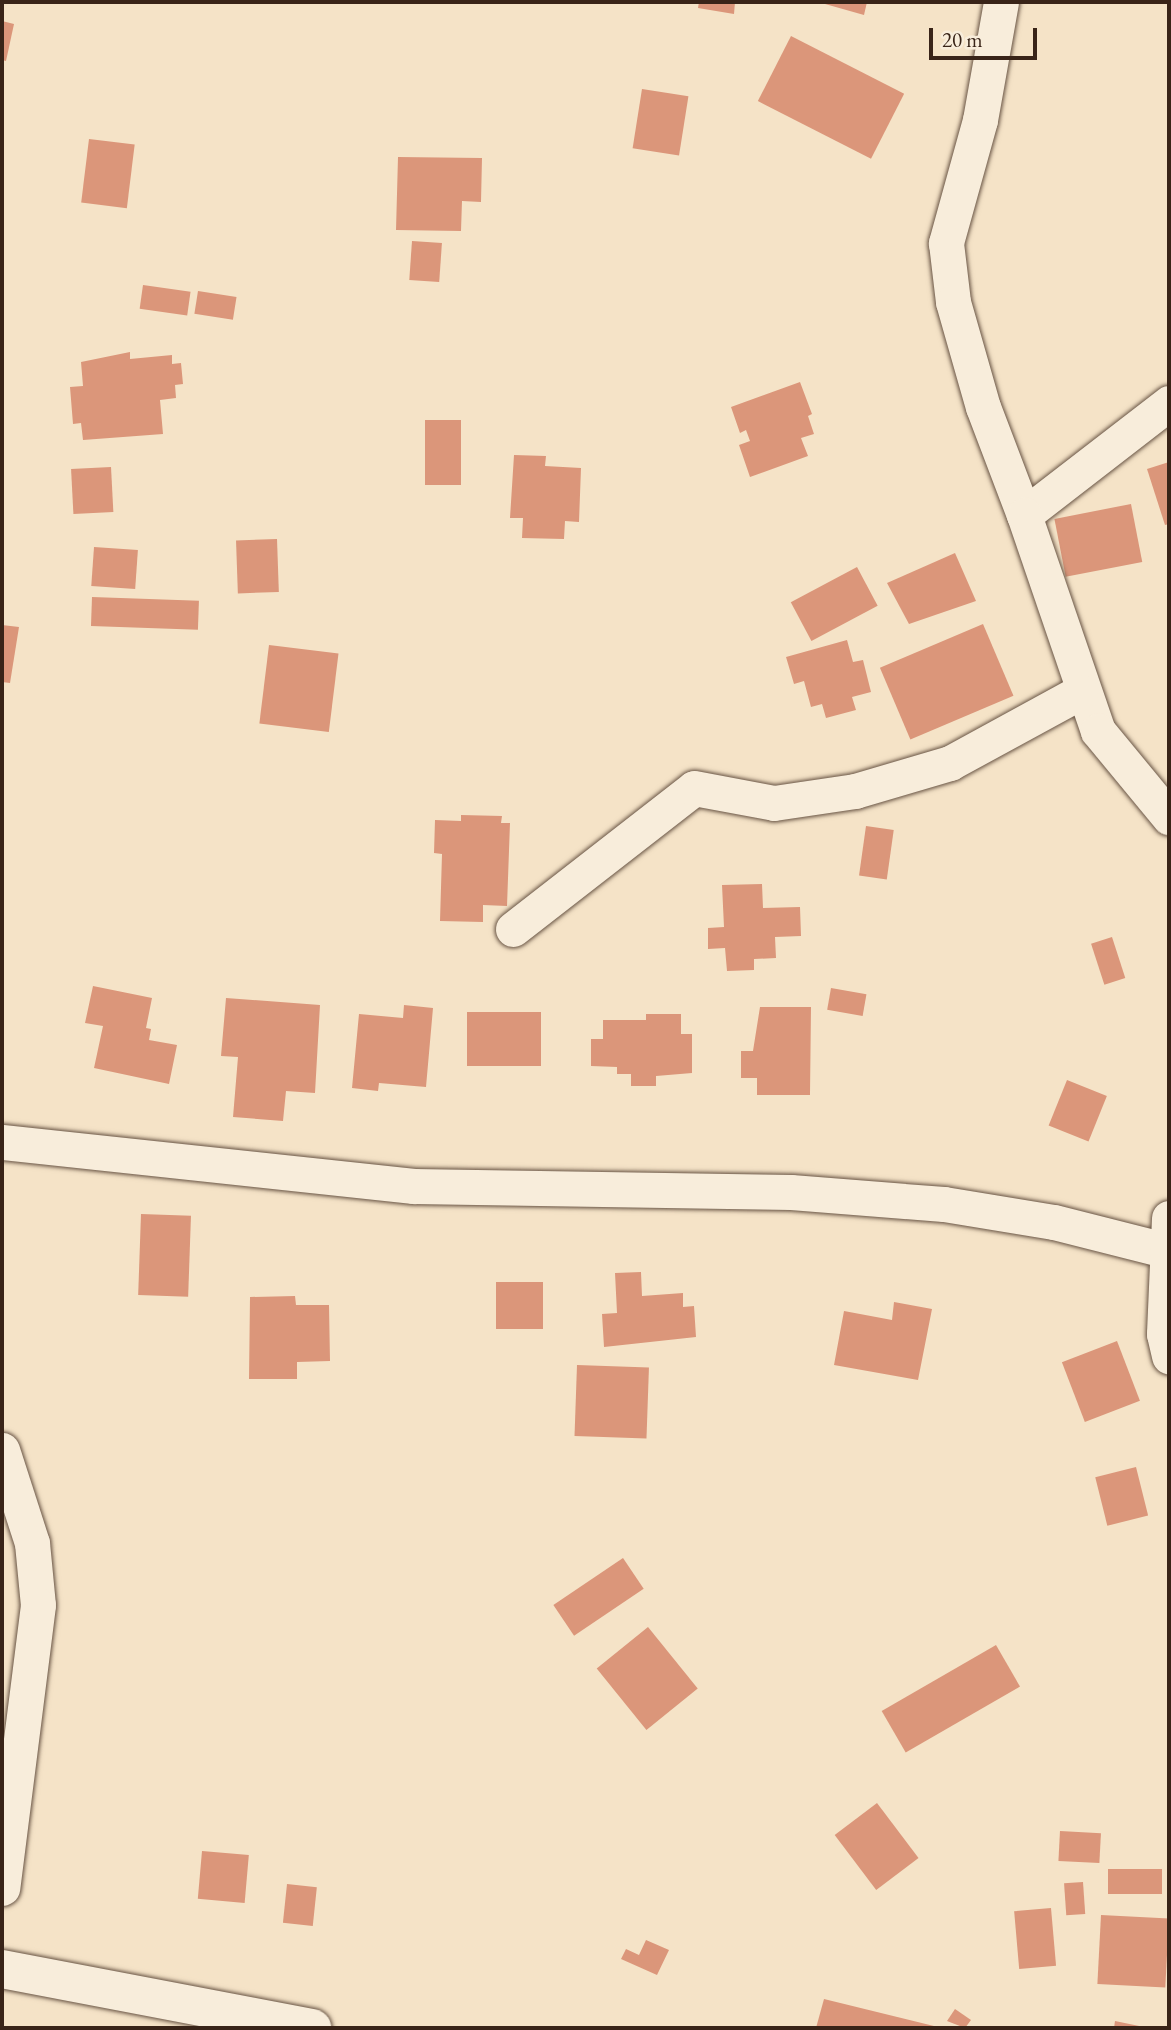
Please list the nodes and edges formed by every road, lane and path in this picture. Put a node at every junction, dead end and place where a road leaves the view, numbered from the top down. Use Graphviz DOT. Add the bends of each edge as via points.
graph roads {
  1 [pos="1001,2"];
  2 [pos="1169,403"];
  3 [pos="1024,515"];
  4 [pos="1080,692"];
  5 [pos="1169,817"];
  6 [pos="513,929"];
  7 [pos="2,1142"];
  8 [pos="1167,1234"];
  9 [pos="1168,1339"];
  10 [pos="2,1450"];
  11 [pos="2,1888"];
  12 [pos="2,1969"];
  13 [pos="312,2028"];
  1 -- 3 [label="street" via="980,120 946,243 956,315"];
  2 -- 3 [label="street"];
  3 -- 4 [label="street"];
  4 -- 5 [label="street" via="1116,756"];
  4 -- 6 [label="street" via="950,763 855,791 774,803 694,788"];
  7 -- 8 [label="street" via="413,1186 791,1192 944,1204"];
  8 -- 9 [label="street"];
  10 -- 11 [label="street" via="32,1543 38,1605"];
  12 -- 13 [label="street"];
}
